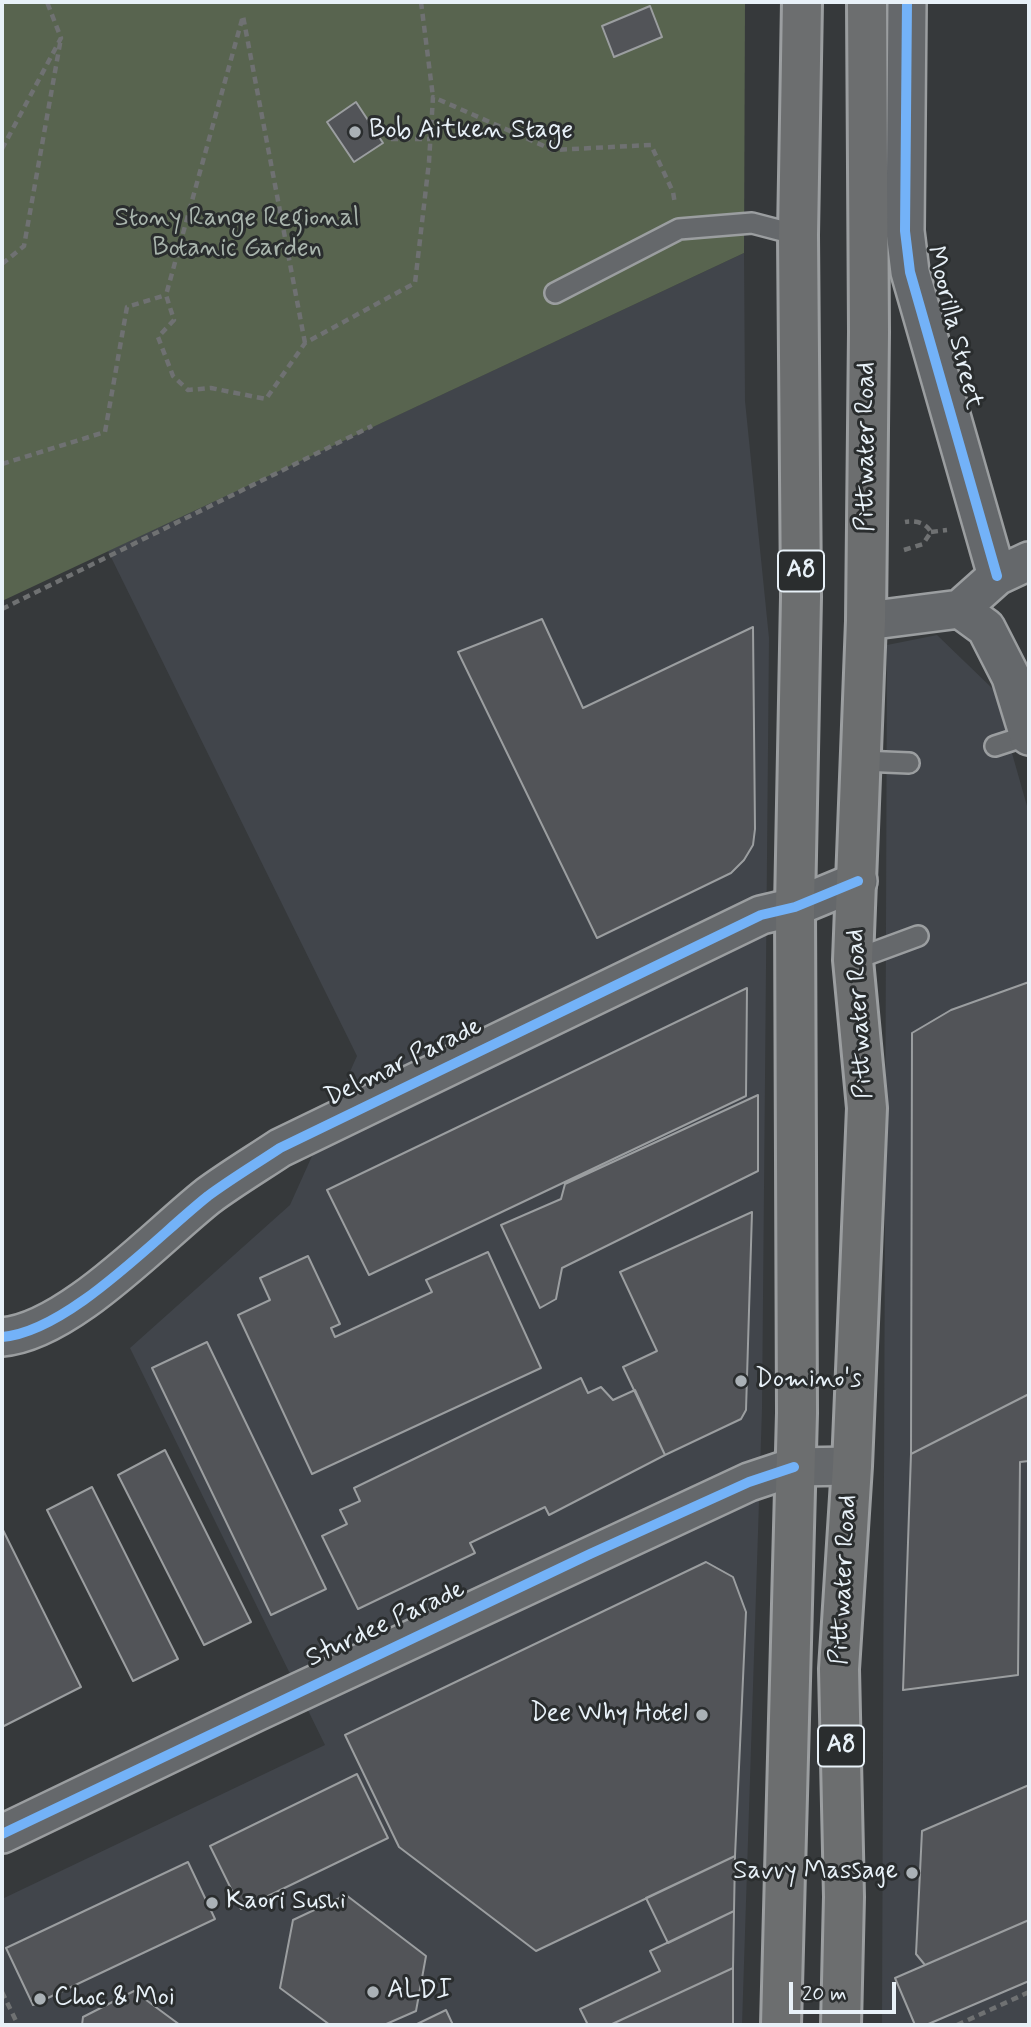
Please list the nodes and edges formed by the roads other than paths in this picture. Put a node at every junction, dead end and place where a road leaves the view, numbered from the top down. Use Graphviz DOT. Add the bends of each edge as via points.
graph roads {
  1 [pos="803,2"];
  2 [pos="867,2"];
  3 [pos="907,2"];
  4 [pos="798,235"];
  5 [pos="555,293"];
  6 [pos="1013,569"];
  7 [pos="960,609"];
  8 [pos="866,621"];
  9 [pos="1018,739"];
  10 [pos="862,761"];
  11 [pos="908,764"];
  12 [pos="858,881"];
  13 [pos="795,907"];
  14 [pos="918,936"];
  15 [pos="853,960"];
  16 [pos="2,1337"];
  17 [pos="852,1466"];
  18 [pos="794,1467"];
  19 [pos="2,1834"];
  20 [pos="781,2025"];
  21 [pos="841,2025"];
  1 -- 4 [label="highway, Pittwater Road / A8"];
  2 -- 8 [label="highway, Pittwater Road / A8"];
  3 -- 6 [label="street, Moorilla Street" via="905,231 910,272"];
  4 -- 5 [label="lane" via="752,223 679,229"];
  4 -- 13 [label="highway, Pittwater Road / A8" via="801,597"];
  6 -- 7 [label="street"];
  7 -- 8 [label="street"];
  7 -- 9 [label="street" via="986,628 1011,677"];
  8 -- 10 [label="highway, Pittwater Road / A8"];
  10 -- 11 [label="lane"];
  10 -- 12 [label="highway, Pittwater Road / A8"];
  12 -- 13 [label="street, Delmar Parade"];
  12 -- 15 [label="highway, Pittwater Road / A8"];
  13 -- 16 [label="street, Delmar Parade" via="761,915 280,1148 210,1195 74,1309 18,1336"];
  13 -- 18 [label="highway, Pittwater Road / A8"];
  14 -- 15 [label="lane"];
  15 -- 17 [label="highway, Pittwater Road / A8" via="867,1108"];
  17 -- 18 [label="street, Sturdee Parade"];
  17 -- 21 [label="highway, Pittwater Road / A8" via="839,1669 844,1897"];
  18 -- 19 [label="street, Sturdee Parade" via="749,1482 590,1554"];
  18 -- 20 [label="highway, Pittwater Road / A8"];
}
